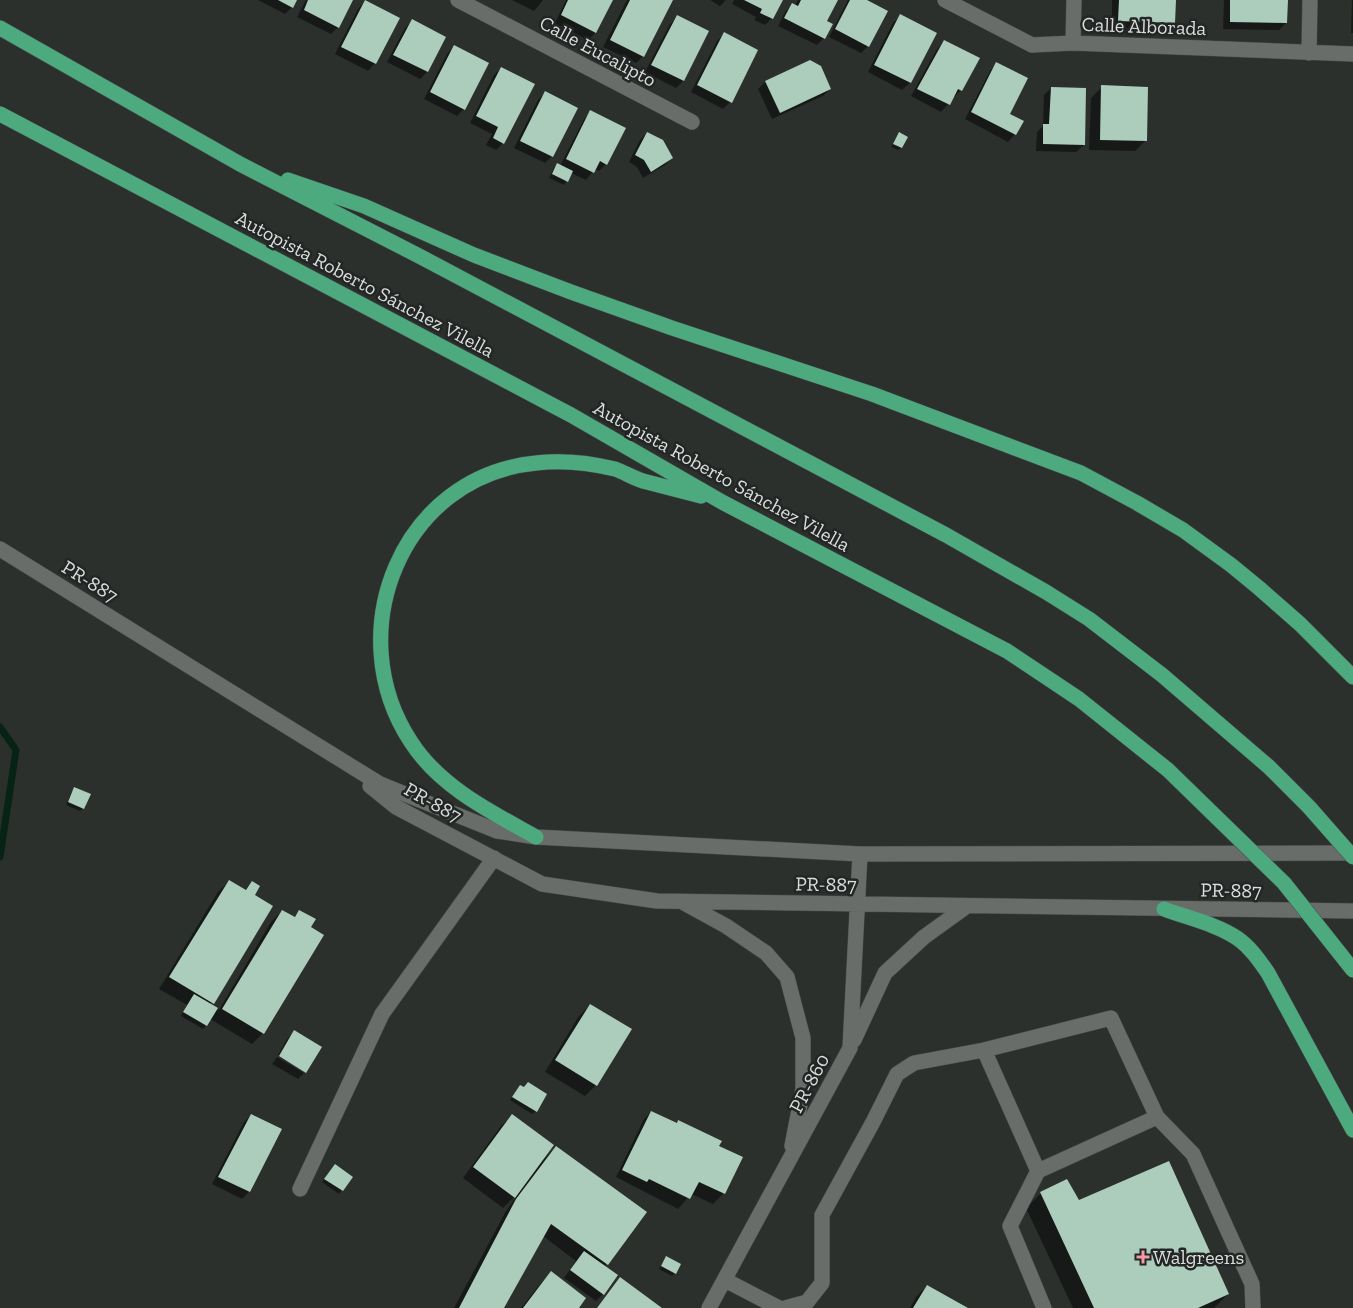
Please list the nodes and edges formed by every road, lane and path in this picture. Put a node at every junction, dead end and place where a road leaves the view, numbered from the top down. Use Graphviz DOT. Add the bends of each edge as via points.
graph roads {
  1 [pos="945,0"];
  2 [pos="1074,0"];
  3 [pos="1310,0"];
  4 [pos="464,1"];
  5 [pos="0,28"];
  6 [pos="1073,43"];
  7 [pos="1309,53"];
  8 [pos="1353,54"];
  9 [pos="1,114"];
  10 [pos="692,122"];
  11 [pos="240,164"];
  12 [pos="722,502"];
  13 [pos="0,549"];
  14 [pos="1353,677"];
  15 [pos="336,758"];
  16 [pos="536,837"];
  17 [pos="1353,853"];
  18 [pos="860,854"];
  19 [pos="1353,857"];
  20 [pos="494,858"];
  21 [pos="680,901"];
  22 [pos="857,904"];
  23 [pos="967,906"];
  24 [pos="1164,909"];
  25 [pos="1353,911"];
  26 [pos="1353,970"];
  27 [pos="850,1048"];
  28 [pos="984,1050"];
  29 [pos="1157,1118"];
  30 [pos="1353,1130"];
  31 [pos="789,1161"];
  32 [pos="1038,1171"];
  33 [pos="300,1189"];
  34 [pos="725,1280"];
  35 [pos="710,1308"];
  36 [pos="779,1308"];
  37 [pos="785,1308"];
  38 [pos="1044,1308"];
  39 [pos="1253,1308"];
  1 -- 6 [label="street, Calle Alborada" via="1032,44"];
  2 -- 6 [label="street"];
  3 -- 7 [label="street"];
  4 -- 10 [label="street, Calle Eucalipto"];
  5 -- 11 [label="highway"];
  6 -- 7 [label="street, Calle Alborada"];
  7 -- 8 [label="street, Calle Alborada"];
  9 -- 12 [label="highway, Autopista Roberto Sánchez Vilella" via="571,415"];
  11 -- 14 [label="highway" via="364,206 474,255 572,292 872,394 1081,473 1183,530 1231,565 1300,624"];
  11 -- 19 [label="highway, bridge" via="946,535 1090,619 1162,674 1269,767"];
  12 -- 16 [label="highway" via="593,465 536,463 507,468 458,491 416,531 400,555 383,603 379,647 388,698 398,721 423,760 446,780 477,804"];
  12 -- 26 [label="highway, Autopista Roberto Sánchez Vilella, bridge" via="1007,651 1079,699 1168,770 1284,883"];
  13 -- 15 [label="street, PR-887"];
  15 -- 16 [label="street, PR-887" via="380,784 479,824 497,831"];
  15 -- 20 [label="street, PR-887" via="396,807"];
  16 -- 18 [label="street, PR-887"];
  17 -- 18 [label="street, PR-887"];
  18 -- 22 [label="street, PR-860 / PR-860"];
  20 -- 21 [label="street, PR-887" via="542,884 658,901"];
  20 -- 33 [label="street" via="382,1014"];
  21 -- 22 [label="street, PR-887"];
  21 -- 31 [label="street" via="726,926 766,954 787,977 803,1038 803,1089"];
  22 -- 23 [label="street, PR-887"];
  22 -- 27 [label="street, PR-860 / PR-860"];
  23 -- 24 [label="street, PR-887"];
  23 -- 27 [label="street" via="924,937 885,973"];
  24 -- 25 [label="street, PR-887"];
  24 -- 30 [label="highway" via="1229,934 1252,952 1268,972"];
  27 -- 31 [label="street, PR-860 / PR-860"];
  28 -- 29 [label="street" via="1111,1018"];
  28 -- 32 [label="street"];
  28 -- 37 [label="street" via="914,1064 897,1074 822,1215 822,1283 807,1302"];
  29 -- 32 [label="street"];
  29 -- 39 [label="street" via="1193,1154 1252,1284"];
  31 -- 34 [label="street, PR-860 / PR-860"];
  32 -- 38 [label="street" via="1010,1226"];
  34 -- 35 [label="street, PR-860 / PR-860"];
  34 -- 36 [label="street"];
}
